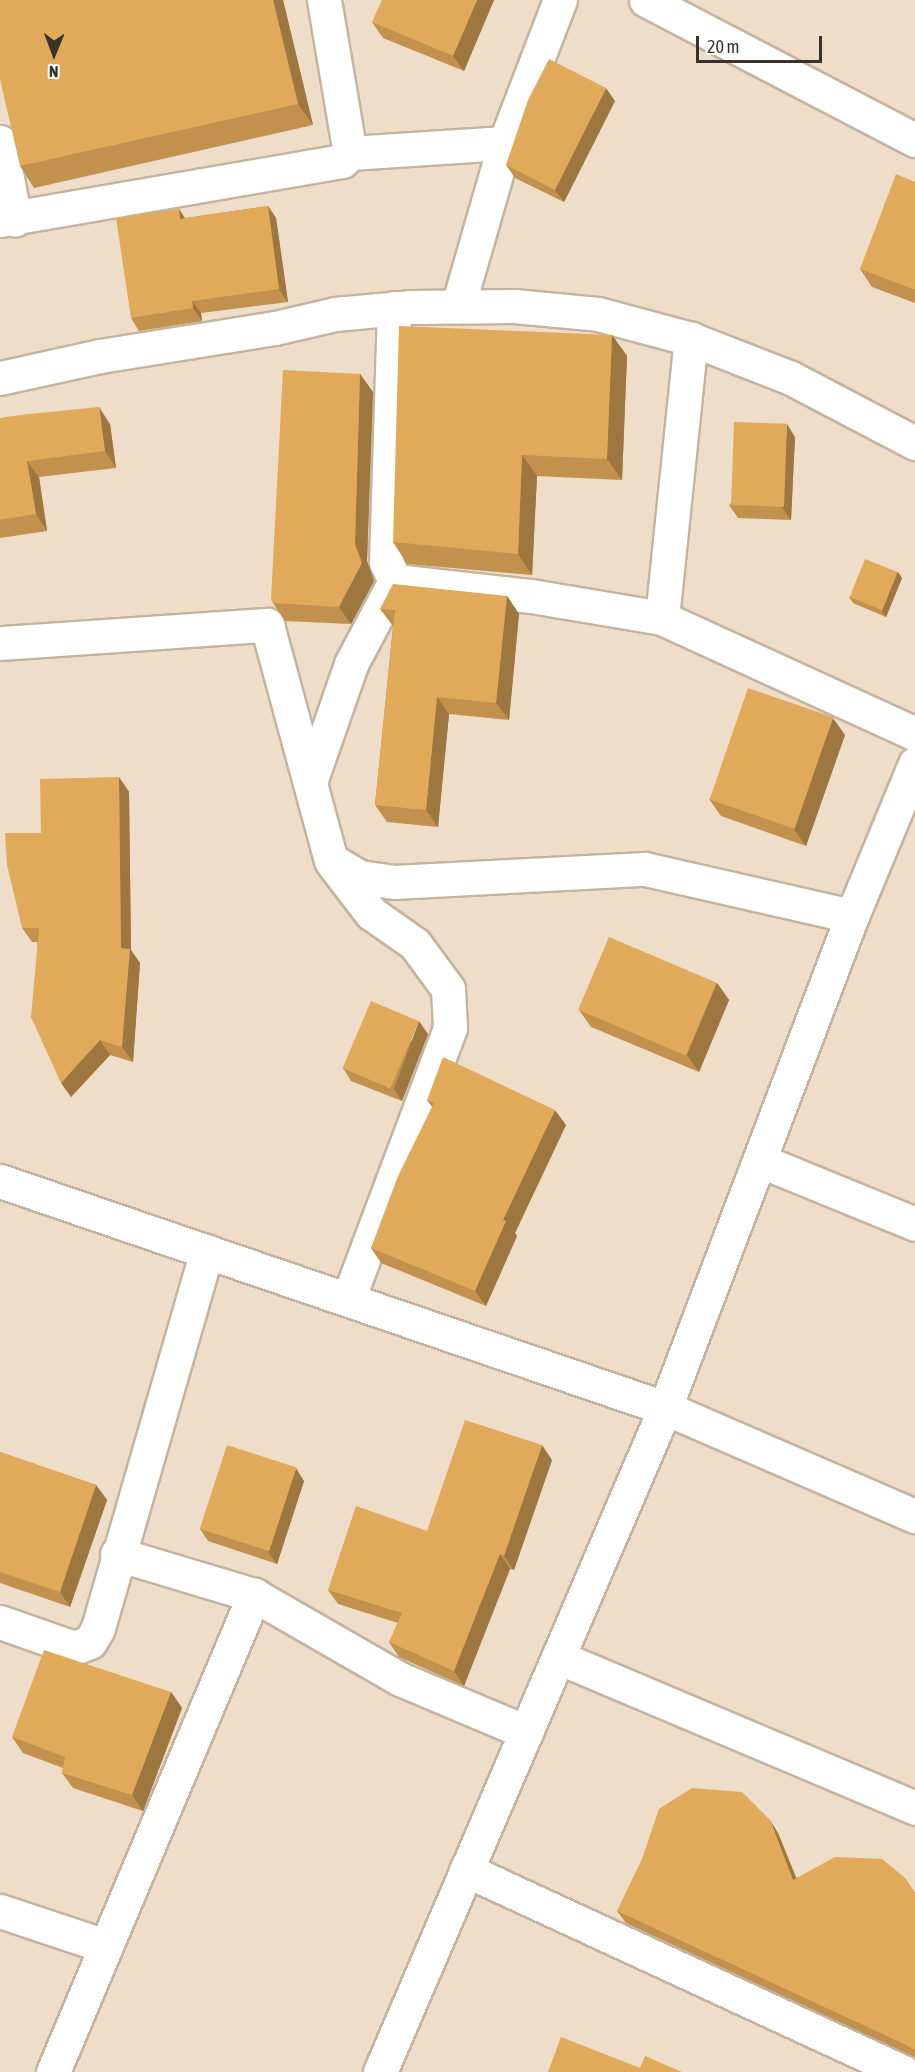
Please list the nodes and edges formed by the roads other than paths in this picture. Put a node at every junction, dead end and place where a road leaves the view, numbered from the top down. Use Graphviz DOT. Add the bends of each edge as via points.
graph roads {
  1 [pos="324,0"];
  2 [pos="560,0"];
  3 [pos="646,0"];
  4 [pos="915,140"];
  5 [pos="0,142"];
  6 [pos="505,143"];
  7 [pos="350,153"];
  8 [pos="7,220"];
  9 [pos="458,306"];
  10 [pos="394,308"];
  11 [pos="692,339"];
  12 [pos="0,378"];
  13 [pos="915,443"];
  14 [pos="395,581"];
  15 [pos="662,618"];
  16 [pos="0,643"];
  17 [pos="915,734"];
  18 [pos="915,764"];
  19 [pos="310,782"];
  20 [pos="331,860"];
  21 [pos="852,916"];
  22 [pos="761,1161"];
  23 [pos="0,1180"];
  24 [pos="915,1224"];
  25 [pos="207,1251"];
  26 [pos="348,1299"];
  27 [pos="666,1408"];
  28 [pos="915,1516"];
  29 [pos="117,1554"];
  30 [pos="254,1595"];
  31 [pos="0,1622"];
  32 [pos="558,1657"];
  33 [pos="526,1732"];
  34 [pos="915,1808"];
  35 [pos="466,1870"];
  36 [pos="0,1911"];
  37 [pos="105,1946"];
  38 [pos="53,2072"];
  39 [pos="380,2072"];
  40 [pos="903,2072"];
  1 -- 7 [label="street"];
  2 -- 6 [label="street"];
  3 -- 4 [label="street"];
  5 -- 8 [label="street"];
  6 -- 7 [label="street"];
  6 -- 9 [label="street"];
  7 -- 8 [label="street" via="342,161"];
  9 -- 10 [label="street"];
  9 -- 11 [label="street" via="514,306 598,314"];
  10 -- 12 [label="street" via="335,314"];
  10 -- 14 [label="street" via="386,562"];
  11 -- 13 [label="street" via="791,378"];
  11 -- 15 [label="street"];
  14 -- 15 [label="street" via="531,596"];
  14 -- 19 [label="street" via="351,664"];
  15 -- 17 [label="street"];
  16 -- 19 [label="street" via="267,625"];
  18 -- 21 [label="street"];
  19 -- 20 [label="street"];
  20 -- 21 [label="street" via="359,877 394,882 645,869"];
  20 -- 26 [label="street" via="371,913 415,944 448,989 450,1028"];
  21 -- 22 [label="street"];
  22 -- 24 [label="street"];
  22 -- 27 [label="street"];
  23 -- 25 [label="street"];
  25 -- 26 [label="street"];
  25 -- 29 [label="street"];
  26 -- 27 [label="street"];
  27 -- 28 [label="street"];
  27 -- 32 [label="street"];
  29 -- 30 [label="street"];
  29 -- 31 [label="street" via="98,1628 90,1642 74,1648"];
  30 -- 33 [label="street" via="400,1679"];
  30 -- 37 [label="street"];
  32 -- 33 [label="street"];
  32 -- 34 [label="street"];
  33 -- 35 [label="street"];
  35 -- 39 [label="street"];
  35 -- 40 [label="street"];
  36 -- 37 [label="street"];
  37 -- 38 [label="street"];
}
